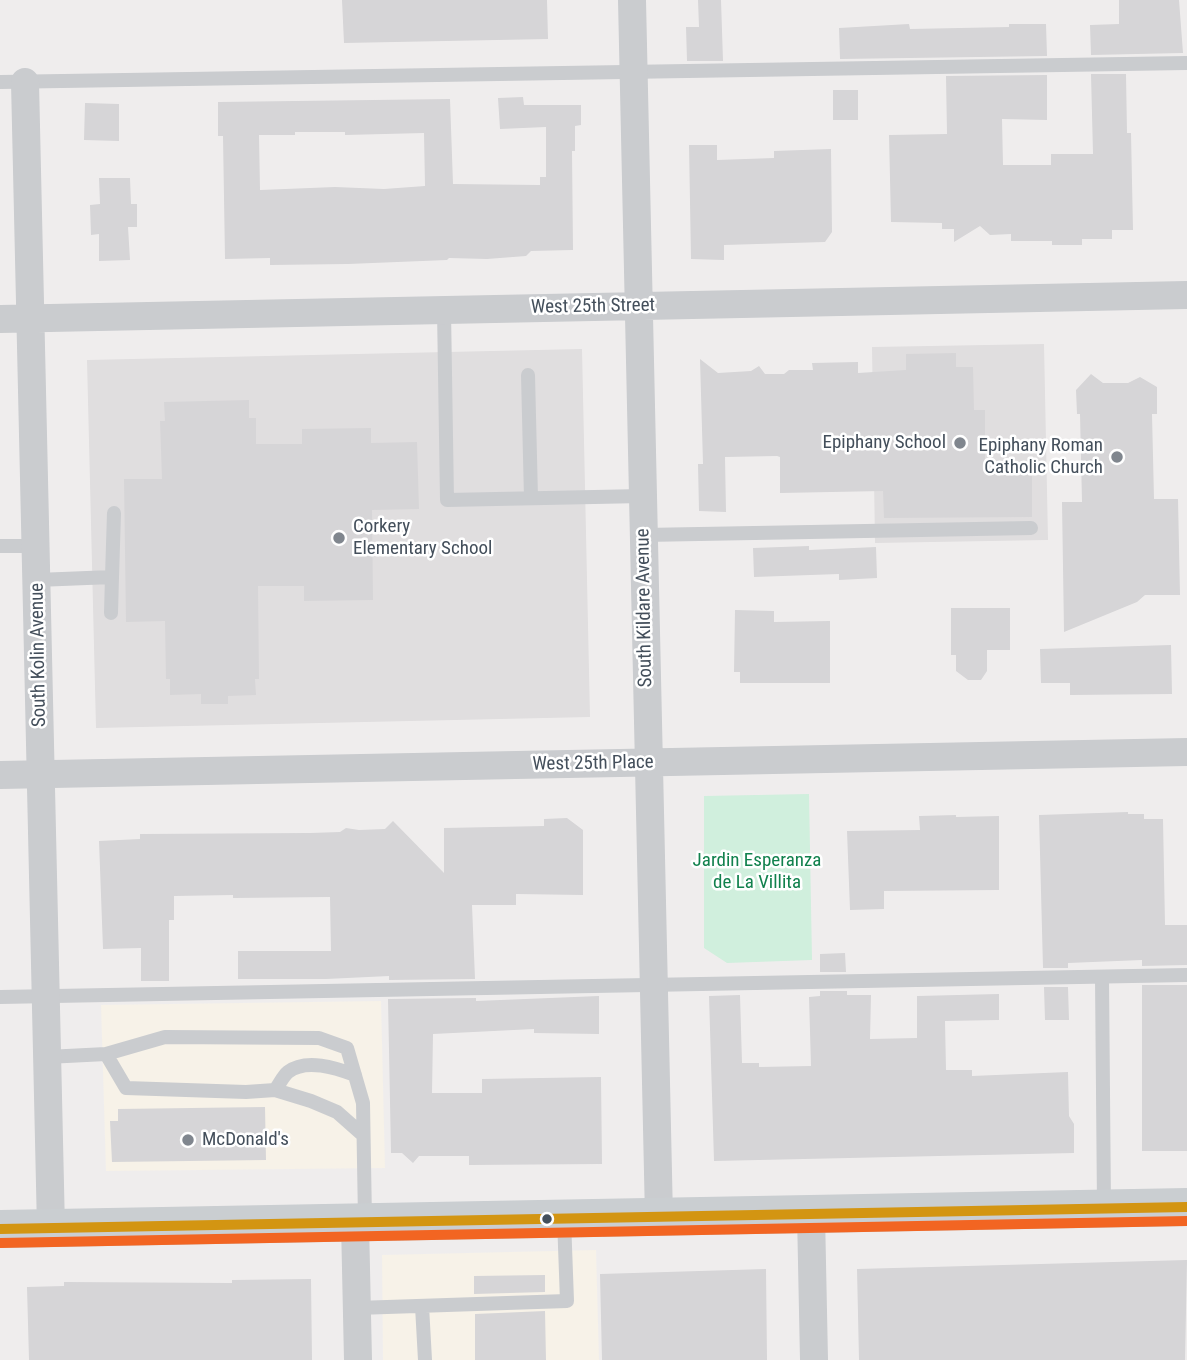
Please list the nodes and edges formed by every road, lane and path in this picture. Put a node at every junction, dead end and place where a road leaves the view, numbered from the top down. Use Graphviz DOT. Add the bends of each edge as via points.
graph roads {
  1 [pos="632,0"];
  2 [pos="1187,63"];
  3 [pos="634,72"];
  4 [pos="13,82"];
  5 [pos="1187,295"];
  6 [pos="639,306"];
  7 [pos="444,310"];
  8 [pos="0,319"];
  9 [pos="31,319"];
  10 [pos="528,375"];
  11 [pos="643,496"];
  12 [pos="531,498"];
  13 [pos="114,513"];
  14 [pos="1031,528"];
  15 [pos="644,535"];
  16 [pos="0,546"];
  17 [pos="36,546"];
  18 [pos="112,577"];
  19 [pos="37,580"];
  20 [pos="111,614"];
  21 [pos="1187,752"];
  22 [pos="649,763"];
  23 [pos="0,775"];
  24 [pos="42,775"];
  25 [pos="1187,975"];
  26 [pos="1102,977"];
  27 [pos="654,985"];
  28 [pos="46,996"];
  29 [pos="0,997"];
  30 [pos="106,1054"];
  31 [pos="47,1057"];
  32 [pos="355,1075"];
  33 [pos="275,1090"];
  34 [pos="363,1135"];
  35 [pos="1187,1207"];
  36 [pos="1104,1208"];
  37 [pos="811,1214"];
  38 [pos="659,1217"];
  39 [pos="564,1218"];
  40 [pos="360,1222"];
  41 [pos="51,1227"];
  42 [pos="0,1229"];
  43 [pos="422,1306"];
  44 [pos="357,1308"];
  45 [pos="358,1360"];
  46 [pos="425,1360"];
  47 [pos="814,1360"];
  1 -- 3 [label="street, South Kildare Avenue"];
  2 -- 3 [label="lane"];
  3 -- 4 [label="lane"];
  3 -- 6 [label="street, South Kildare Avenue"];
  4 -- 9 [label="street, South Kolin Avenue"];
  5 -- 6 [label="street, West 25th Street"];
  6 -- 7 [label="street, West 25th Street"];
  6 -- 11 [label="street, South Kildare Avenue"];
  7 -- 9 [label="street, West 25th Street"];
  7 -- 12 [label="lane" via="447,500"];
  8 -- 9 [label="street, West 25th Street"];
  9 -- 17 [label="street, South Kolin Avenue"];
  10 -- 12 [label="lane"];
  11 -- 12 [label="lane"];
  11 -- 15 [label="street, South Kildare Avenue"];
  13 -- 18 [label="lane"];
  14 -- 15 [label="lane"];
  15 -- 22 [label="street, South Kildare Avenue"];
  16 -- 17 [label="lane"];
  17 -- 19 [label="street, South Kolin Avenue"];
  18 -- 19 [label="lane"];
  18 -- 20 [label="lane"];
  19 -- 24 [label="street, South Kolin Avenue"];
  21 -- 22 [label="street, West 25th Place"];
  22 -- 24 [label="street, West 25th Place"];
  22 -- 27 [label="street, South Kildare Avenue"];
  23 -- 24 [label="street, West 25th Place"];
  24 -- 28 [label="street, South Kolin Avenue"];
  25 -- 26 [label="lane"];
  26 -- 27 [label="lane"];
  26 -- 36 [label="lane"];
  27 -- 28 [label="lane"];
  27 -- 38 [label="street, South Kildare Avenue"];
  28 -- 29 [label="lane"];
  28 -- 31 [label="street, South Kolin Avenue"];
  30 -- 31 [label="lane"];
  30 -- 32 [label="lane" via="165,1037 319,1038 347,1048"];
  30 -- 33 [label="lane" via="126,1088"];
  31 -- 41 [label="street, South Kolin Avenue"];
  32 -- 33 [label="lane" via="334,1067 306,1065 289,1071"];
  32 -- 34 [label="lane" via="363,1103"];
  33 -- 34 [label="lane" via="337,1112"];
  34 -- 40 [label="lane"];
  35 -- 36 [label="main road"];
  36 -- 37 [label="main road"];
  37 -- 38 [label="main road"];
  37 -- 47 [label="street"];
  38 -- 39 [label="main road"];
  39 -- 40 [label="main road"];
  39 -- 43 [label="lane" via="567,1301"];
  40 -- 41 [label="main road"];
  40 -- 44 [label="street"];
  41 -- 42 [label="main road"];
  43 -- 44 [label="lane"];
  43 -- 46 [label="lane"];
  44 -- 45 [label="street"];
}
